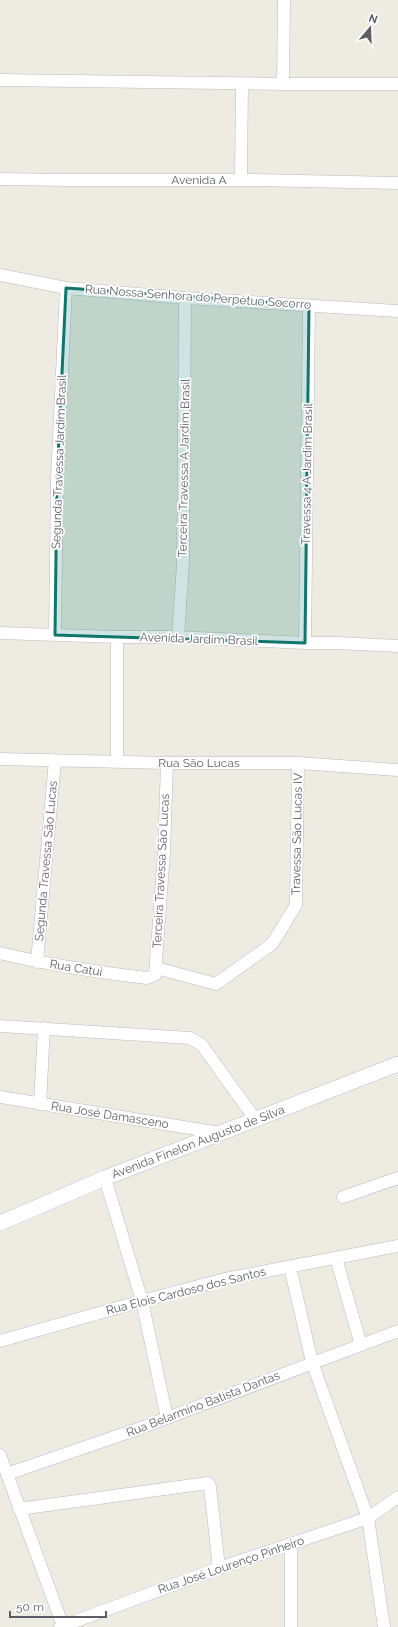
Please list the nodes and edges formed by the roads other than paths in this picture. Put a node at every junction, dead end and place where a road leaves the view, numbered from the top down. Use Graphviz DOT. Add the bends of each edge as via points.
graph roads {
  1 [pos="284,0"];
  2 [pos="0,80"];
  3 [pos="242,84"];
  4 [pos="283,84"];
  5 [pos="398,84"];
  6 [pos="0,179"];
  7 [pos="241,180"];
  8 [pos="398,183"];
  9 [pos="0,276"];
  10 [pos="66,288"];
  11 [pos="185,298"];
  12 [pos="309,305"];
  13 [pos="398,311"];
  14 [pos="0,633"];
  15 [pos="55,635"];
  16 [pos="117,637"];
  17 [pos="178,637"];
  18 [pos="305,643"];
  19 [pos="398,646"];
  20 [pos="0,759"];
  21 [pos="55,760"];
  22 [pos="117,762"];
  23 [pos="167,763"];
  24 [pos="298,763"];
  25 [pos="398,770"];
  26 [pos="296,905"];
  27 [pos="0,953"];
  28 [pos="37,962"];
  29 [pos="154,972"];
  30 [pos="0,1026"];
  31 [pos="44,1028"];
  32 [pos="398,1064"];
  33 [pos="0,1097"];
  34 [pos="40,1104"];
  35 [pos="255,1119"];
  36 [pos="220,1133"];
  37 [pos="105,1178"];
  38 [pos="398,1178"];
  39 [pos="343,1197"];
  40 [pos="0,1223"];
  41 [pos="398,1246"];
  42 [pos="336,1258"];
  43 [pos="290,1267"];
  44 [pos="142,1301"];
  45 [pos="398,1331"];
  46 [pos="0,1341"];
  47 [pos="361,1345"];
  48 [pos="312,1362"];
  49 [pos="167,1418"];
  50 [pos="0,1455"];
  51 [pos="7,1474"];
  52 [pos="398,1497"];
  53 [pos="19,1509"];
  54 [pos="368,1518"];
  55 [pos="291,1544"];
  56 [pos="219,1568"];
  57 [pos="61,1626"];
  58 [pos="291,1627"];
  59 [pos="384,1627"];
  1 -- 4 [label="street"];
  2 -- 3 [label="street"];
  3 -- 4 [label="street"];
  3 -- 7 [label="street"];
  4 -- 5 [label="street"];
  6 -- 7 [label="street, Avenida A"];
  7 -- 8 [label="street, Avenida A"];
  9 -- 10 [label="street, Rua Nossa Senhora do Perpétuo Socorro"];
  10 -- 11 [label="street, Rua Nossa Senhora do Perpétuo Socorro"];
  10 -- 15 [label="street, Segunda Travessa Jardim Brasil" via="57,479"];
  11 -- 12 [label="street, Rua Nossa Senhora do Perpétuo Socorro"];
  11 -- 17 [label="street, Terceira Travessa A Jardim Brasil" via="183,563"];
  12 -- 13 [label="street, Rua Nossa Senhora do Perpétuo Socorro"];
  12 -- 18 [label="street, Travessa 4 A Jardim Brasil"];
  14 -- 15 [label="street, Avenida Jardim Brasil"];
  15 -- 16 [label="street, Avenida Jardim Brasil"];
  16 -- 17 [label="street, Avenida Jardim Brasil"];
  16 -- 22 [label="street"];
  17 -- 18 [label="street, Avenida Jardim Brasil"];
  18 -- 19 [label="street, Avenida Jardim Brasil"];
  20 -- 21 [label="street, Rua São Lucas"];
  21 -- 22 [label="street, Rua São Lucas"];
  21 -- 28 [label="street, Segunda Travessa São Lucas"];
  22 -- 23 [label="street, Rua São Lucas"];
  23 -- 24 [label="street, Rua São Lucas"];
  23 -- 29 [label="street, Terceira Travessa São Lucas" via="164,852"];
  24 -- 25 [label="street, Rua São Lucas"];
  24 -- 26 [label="street, Travessa São Lucas IV"];
  26 -- 29 [label="street, Rua Catui" via="272,944 216,984"];
  27 -- 28 [label="street, Rua Catui"];
  28 -- 29 [label="street, Rua Catui" via="147,978"];
  30 -- 31 [label="street"];
  31 -- 34 [label="street"];
  31 -- 35 [label="street" via="190,1038 206,1050"];
  32 -- 35 [label="street, Avenida Finelon Augusto de Silva"];
  33 -- 34 [label="street, Rua José Damasceno"];
  34 -- 36 [label="street, Rua José Damasceno"];
  35 -- 36 [label="street, Avenida Finelon Augusto de Silva"];
  36 -- 37 [label="street, Avenida Finelon Augusto de Silva"];
  37 -- 40 [label="street, Avenida Finelon Augusto de Silva"];
  37 -- 44 [label="street"];
  38 -- 39 [label="street"];
  41 -- 42 [label="street, Rua Elois Cardoso dos Santos"];
  42 -- 43 [label="street, Rua Elois Cardoso dos Santos"];
  42 -- 47 [label="street"];
  43 -- 44 [label="street, Rua Elois Cardoso dos Santos" via="225,1279"];
  43 -- 48 [label="street"];
  44 -- 46 [label="street, Rua Elois Cardoso dos Santos"];
  44 -- 49 [label="street"];
  45 -- 47 [label="street, Rua Belarmino Batista Dantas"];
  47 -- 48 [label="street, Rua Belarmino Batista Dantas"];
  48 -- 49 [label="street, Rua Belarmino Batista Dantas"];
  48 -- 54 [label="street"];
  49 -- 51 [label="street, Rua Belarmino Batista Dantas"];
  50 -- 51 [label="street"];
  51 -- 53 [label="street"];
  52 -- 54 [label="street, Rua José Lourenço Pinheiro"];
  53 -- 56 [label="street" via="208,1484"];
  53 -- 57 [label="street"];
  54 -- 55 [label="street, Rua José Lourenço Pinheiro"];
  54 -- 59 [label="street"];
  55 -- 56 [label="street, Rua José Lourenço Pinheiro"];
  55 -- 58 [label="street"];
  56 -- 57 [label="street, Rua José Lourenço Pinheiro"];
}
